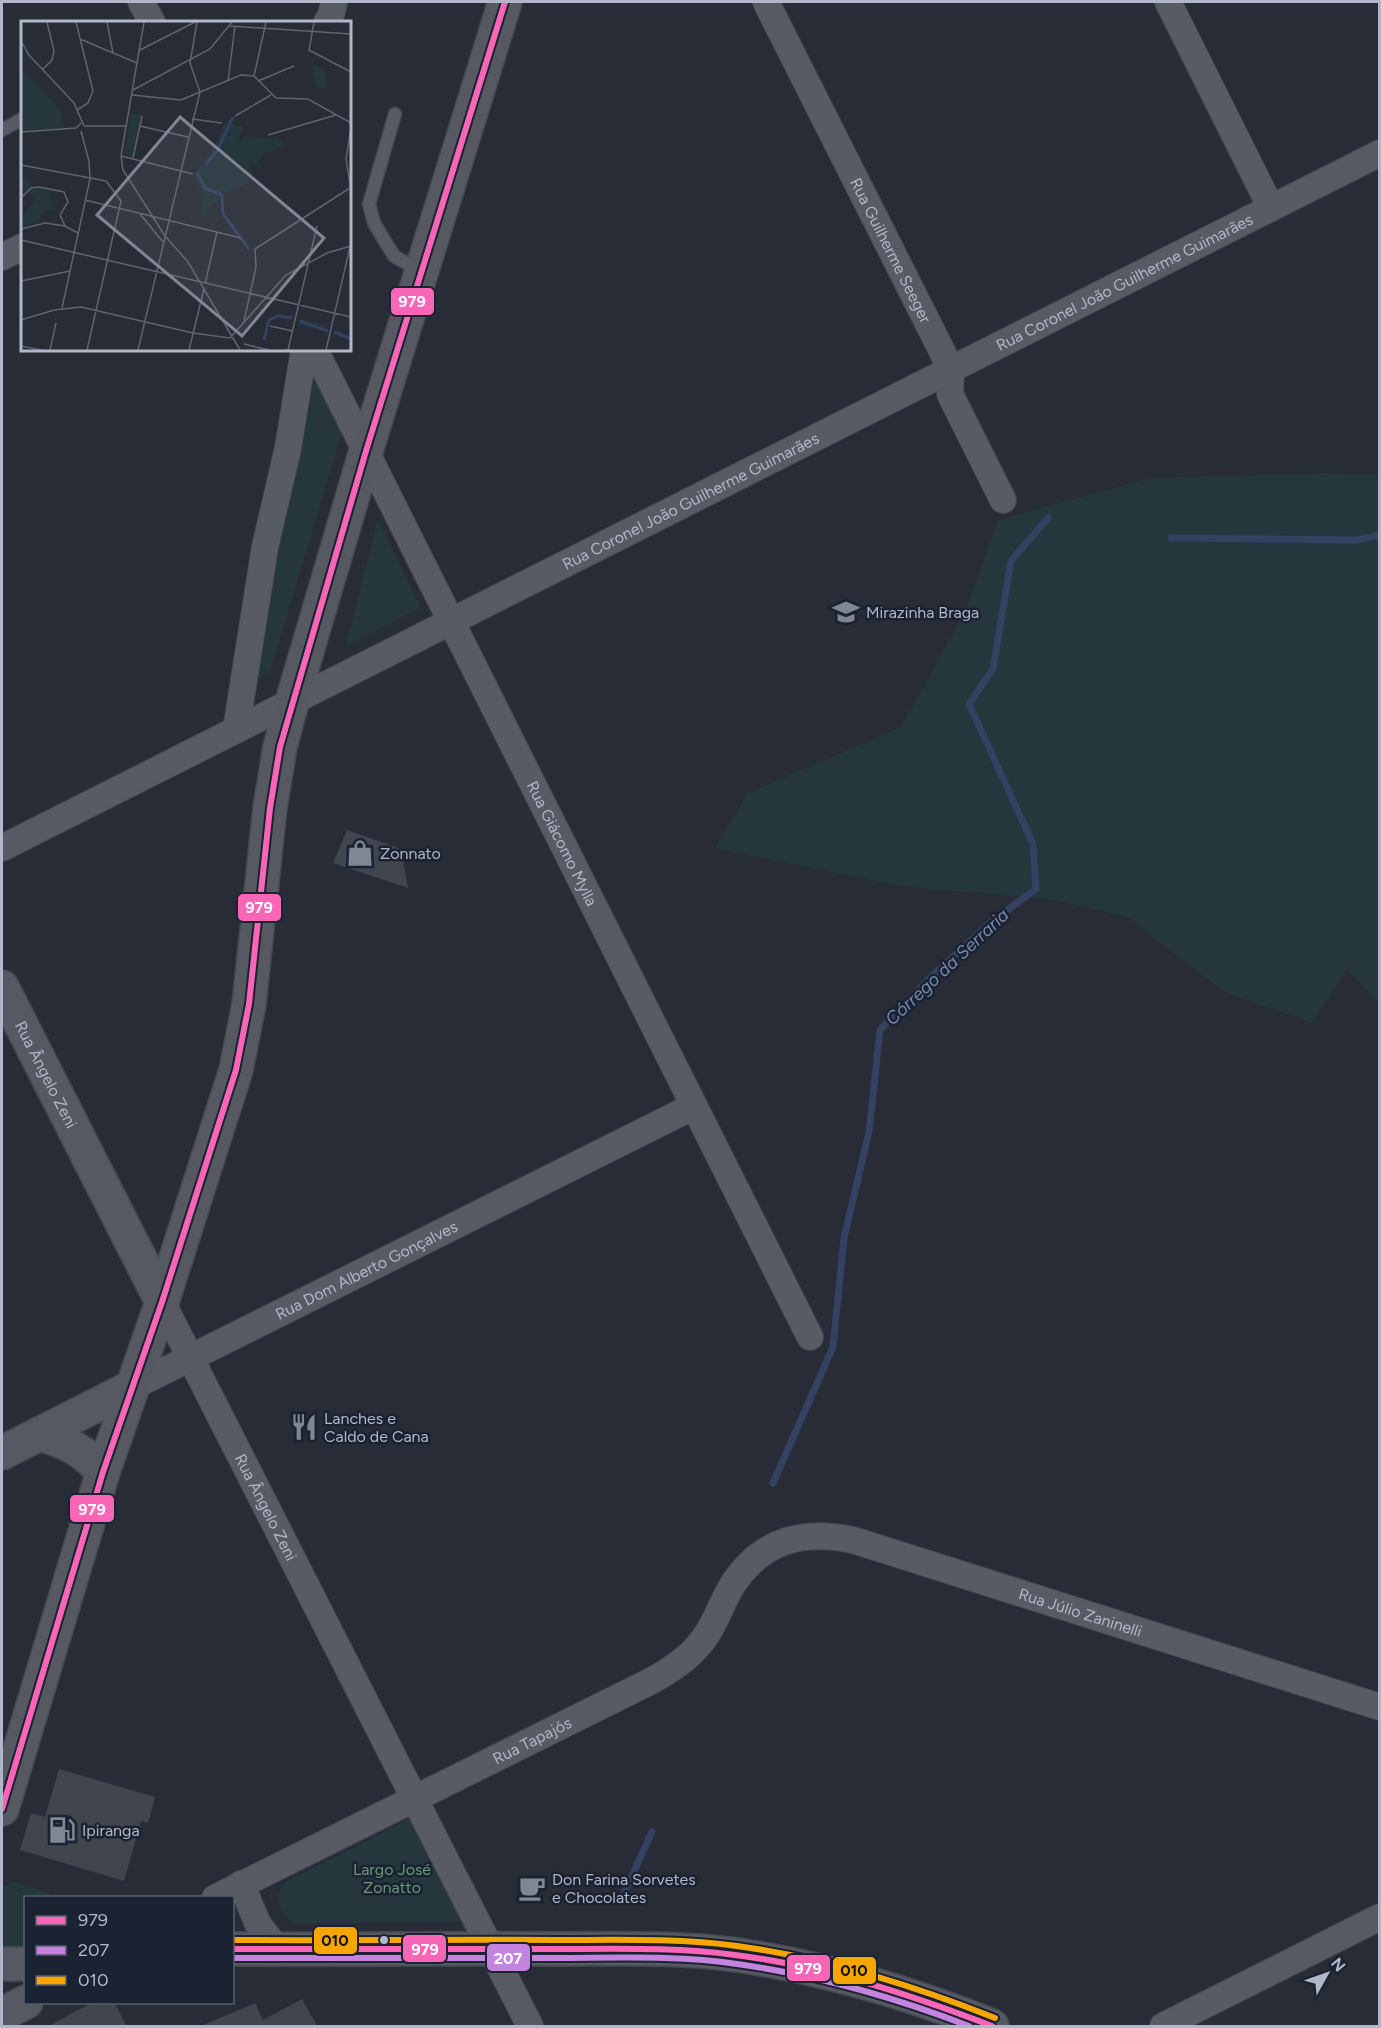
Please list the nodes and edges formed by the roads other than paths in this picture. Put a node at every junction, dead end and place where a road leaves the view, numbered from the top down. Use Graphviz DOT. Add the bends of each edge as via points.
graph roads {
  1 [pos="141,2"];
  2 [pos="334,2"];
  3 [pos="505,2"];
  4 [pos="766,2"];
  5 [pos="1168,2"];
  6 [pos="151,21"];
  7 [pos="328,21"];
  8 [pos="394,114"];
  9 [pos="21,120"];
  10 [pos="2,130"];
  11 [pos="1380,153"];
  12 [pos="1271,208"];
  13 [pos="21,248"];
  14 [pos="2,257"];
  15 [pos="422,271"];
  16 [pos="304,351"];
  17 [pos="316,351"];
  18 [pos="951,369"];
  19 [pos="366,451"];
  20 [pos="1003,500"];
  21 [pos="451,621"];
  22 [pos="292,702"];
  23 [pos="236,730"];
  24 [pos="2,848"];
  25 [pos="2,987"];
  26 [pos="694,1106"];
  27 [pos="162,1302"];
  28 [pos="810,1337"];
  29 [pos="190,1358"];
  30 [pos="132,1387"];
  31 [pos="39,1434"];
  32 [pos="2,1453"];
  33 [pos="103,1472"];
  34 [pos="778,1544"];
  35 [pos="1380,1707"];
  36 [pos="414,1798"];
  37 [pos="2,1809"];
  38 [pos="241,1884"];
  39 [pos="219,1896"];
  40 [pos="1380,1917"];
  41 [pos="491,1948"];
  42 [pos="234,1949"];
  43 [pos="278,1950"];
  44 [pos="2,1964"];
  45 [pos="24,1964"];
  46 [pos="24,2003"];
  47 [pos="2,2014"];
  48 [pos="530,2026"];
  49 [pos="992,2026"];
  50 [pos="1163,2026"];
  1 -- 6 [label="street"];
  2 -- 7 [label="street"];
  3 -- 15 [label="main road"];
  4 -- 18 [label="street, Rua Guilherme Seeger"];
  5 -- 12 [label="street"];
  8 -- 15 [label="lane" via="369,204 374,223 394,256"];
  9 -- 10 [label="lane"];
  11 -- 12 [label="street, Rua Coronel João Guilherme Guimarães"];
  12 -- 18 [label="street, Rua Coronel João Guilherme Guimarães"];
  13 -- 14 [label="street"];
  15 -- 19 [label="main road"];
  16 -- 23 [label="street" via="288,448 265,548"];
  17 -- 19 [label="street, Rua Giácomo Mylla"];
  18 -- 20 [label="street, Rua Guilherme Seeger" via="950,394"];
  18 -- 21 [label="street, Rua Coronel João Guilherme Guimarães"];
  19 -- 21 [label="street, Rua Giácomo Mylla"];
  19 -- 22 [label="main road"];
  21 -- 22 [label="street, Rua Coronel João Guilherme Guimarães"];
  21 -- 26 [label="street, Rua Giácomo Mylla"];
  22 -- 23 [label="street, Rua Coronel João Guilherme Guimarães"];
  22 -- 27 [label="main road" via="270,808 250,993 236,1070"];
  23 -- 24 [label="street, Rua Coronel João Guilherme Guimarães"];
  25 -- 27 [label="main road, Rua Ângelo Zeni"];
  26 -- 28 [label="street, Rua Giácomo Mylla"];
  26 -- 29 [label="street, Rua Dom Alberto Gonçalves"];
  27 -- 29 [label="street, Rua Ângelo Zeni"];
  27 -- 30 [label="main road"];
  29 -- 30 [label="street, Rua Dom Alberto Gonçalves"];
  29 -- 36 [label="street, Rua Ângelo Zeni"];
  30 -- 31 [label="main road, Rua Dom Alberto Gonçalves"];
  30 -- 33 [label="main road"];
  31 -- 32 [label="main road, Rua Dom Alberto Gonçalves"];
  31 -- 33 [label="main road" via="78,1449"];
  33 -- 37 [label="main road"];
  34 -- 35 [label="street, Rua Júlio Zaninelli" via="812,1535 853,1540"];
  34 -- 36 [label="street, Rua Tapajós" via="745,1569 707,1634 669,1670"];
  36 -- 38 [label="street, Rua Tapajós"];
  36 -- 41 [label="street, Rua Ângelo Zeni"];
  38 -- 39 [label="street, Rua Tapajós"];
  38 -- 43 [label="street" via="258,1924"];
  40 -- 50 [label="street"];
  41 -- 43 [label="main road"];
  41 -- 48 [label="street, Rua Ângelo Zeni"];
  41 -- 49 [label="main road" via="646,1949 761,1958 868,1983"];
  42 -- 43 [label="main road"];
  44 -- 45 [label="main road"];
  46 -- 47 [label="main road"];
}
